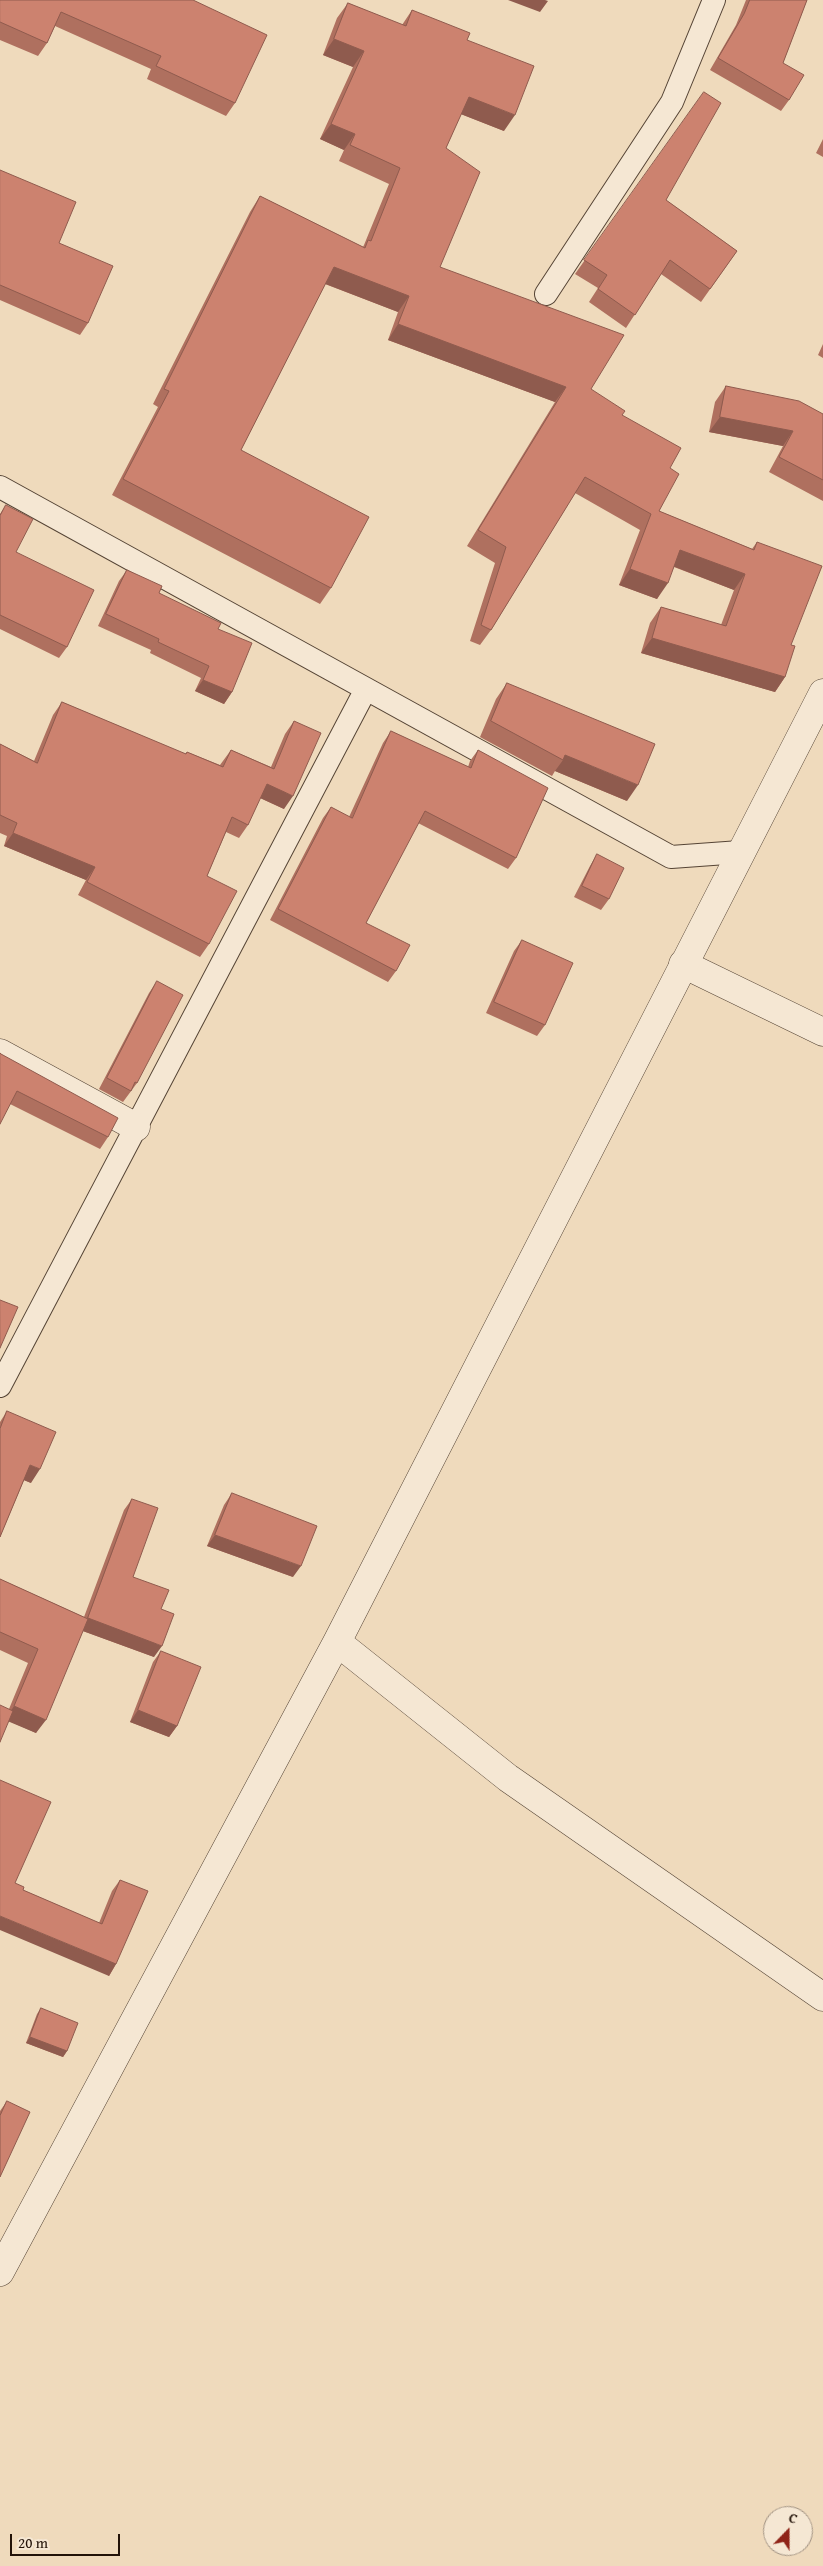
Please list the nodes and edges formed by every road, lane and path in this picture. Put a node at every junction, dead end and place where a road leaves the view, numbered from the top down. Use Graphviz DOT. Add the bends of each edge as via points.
graph roads {
  1 [pos="714,0"];
  2 [pos="546,294"];
  3 [pos="0,487"];
  4 [pos="366,690"];
  5 [pos="823,693"];
  6 [pos="740,852"];
  7 [pos="683,964"];
  8 [pos="823,1032"];
  9 [pos="0,1053"];
  10 [pos="136,1127"];
  11 [pos="0,1386"];
  12 [pos="337,1642"];
  13 [pos="823,1997"];
  14 [pos="0,2272"];
  1 -- 2 [label="lane" via="672,102"];
  3 -- 4 [label="lane"];
  4 -- 6 [label="lane" via="671,857"];
  4 -- 10 [label="lane"];
  5 -- 6 [label="street"];
  6 -- 7 [label="street"];
  7 -- 8 [label="street"];
  7 -- 12 [label="street"];
  9 -- 10 [label="street"];
  10 -- 11 [label="lane"];
  12 -- 13 [label="street" via="508,1778"];
  12 -- 14 [label="street"];
}
